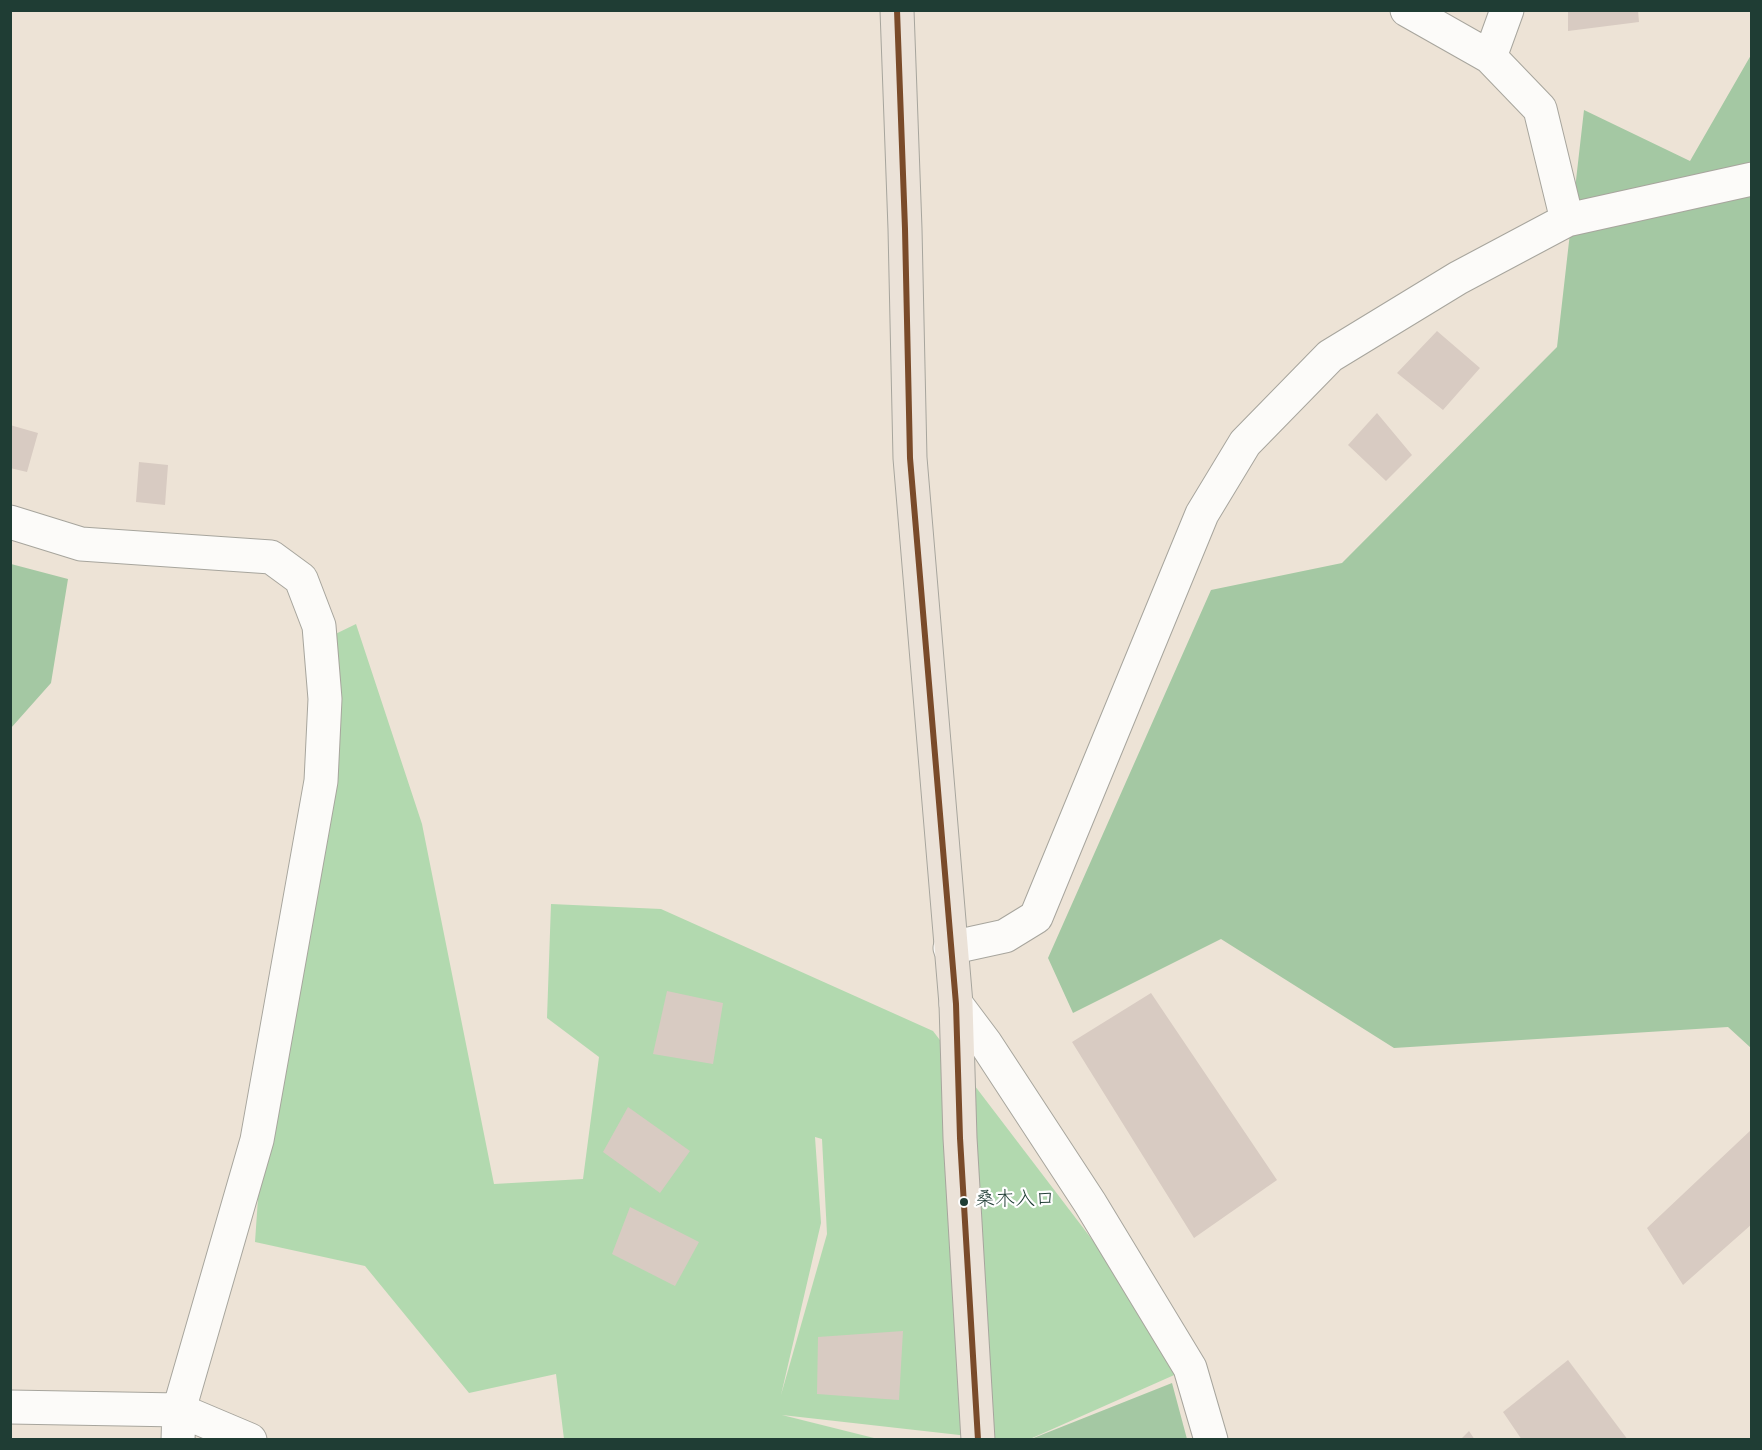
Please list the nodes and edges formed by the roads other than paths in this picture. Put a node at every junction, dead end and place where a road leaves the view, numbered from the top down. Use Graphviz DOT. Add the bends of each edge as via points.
graph roads {
  1 [pos="897,10"];
  2 [pos="1407,10"];
  3 [pos="1507,10"];
  4 [pos="1490,57"];
  5 [pos="1752,179"];
  6 [pos="1567,220"];
  7 [pos="10,522"];
  8 [pos="950,948"];
  9 [pos="956,1004"];
  10 [pos="10,1407"];
  11 [pos="178,1425"];
  12 [pos="250,1440"];
  13 [pos="978,1440"];
  14 [pos="1211,1440"];
  1 -- 8 [label="main road" via="910,458"];
  2 -- 4 [label="street"];
  3 -- 4 [label="street"];
  4 -- 6 [label="street" via="1540,108"];
  5 -- 6 [label="street"];
  6 -- 8 [label="street" via="1458,278 1330,356 1245,443 1202,514 1036,917 1005,936"];
  7 -- 11 [label="street" via="81,544 271,557 301,579 319,626 326,699 321,781 257,1140"];
  8 -- 9 [label="main road"];
  9 -- 13 [label="main road"];
  9 -- 14 [label="street" via="987,1044 1090,1203 1190,1368"];
  10 -- 11 [label="street"];
  11 -- 12 [label="street"];
}
